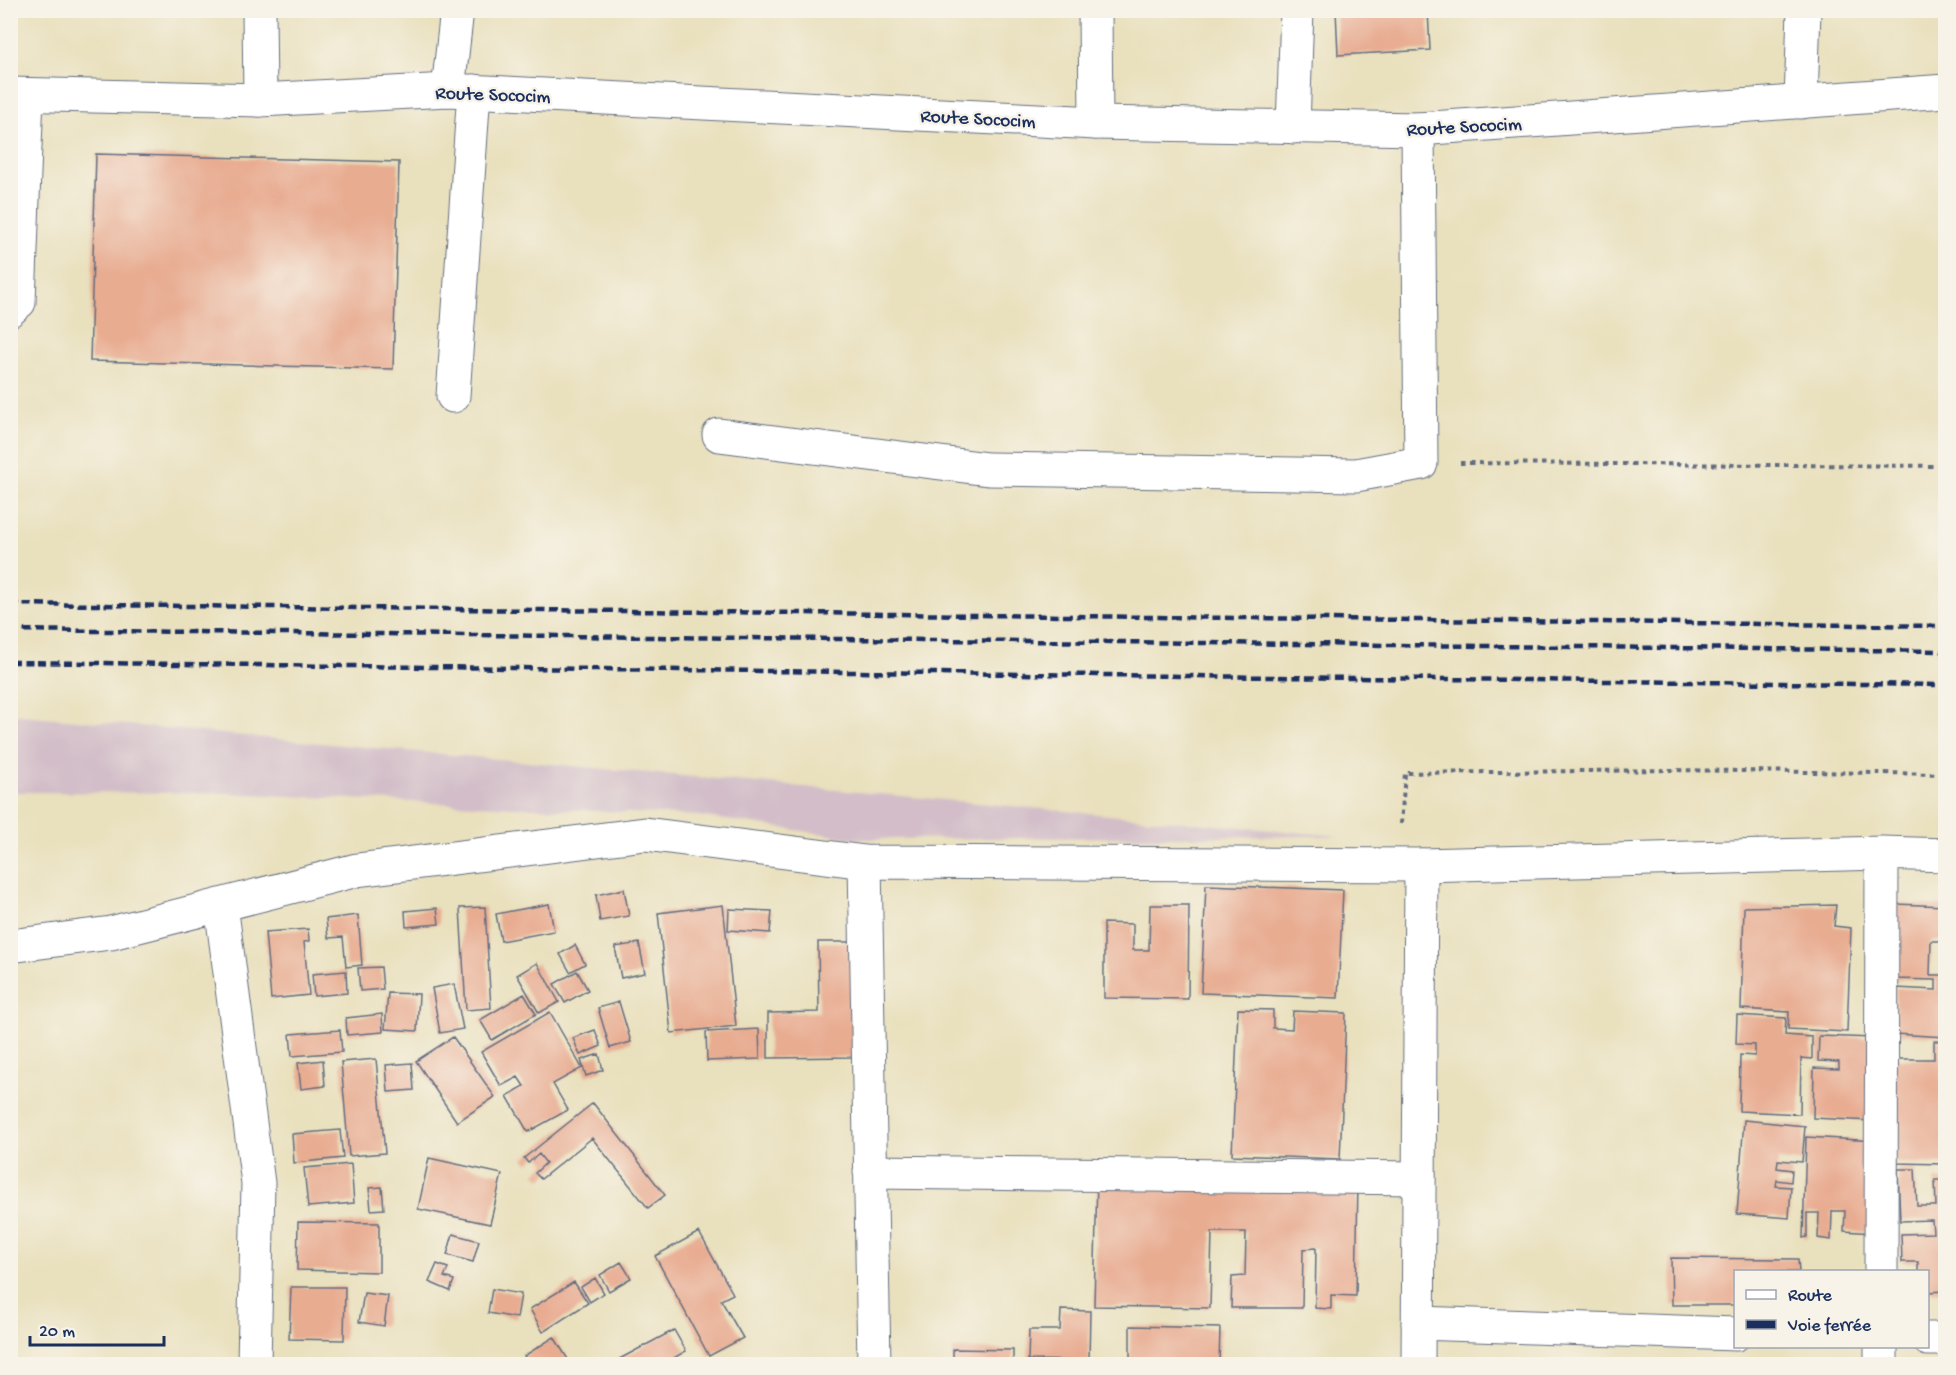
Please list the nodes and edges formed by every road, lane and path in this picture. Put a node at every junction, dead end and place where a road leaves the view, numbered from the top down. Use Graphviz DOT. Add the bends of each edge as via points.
graph roads {
  1 [pos="259,10"];
  2 [pos="457,10"];
  3 [pos="1095,10"];
  4 [pos="1297,10"];
  5 [pos="1804,10"];
  6 [pos="461,91"];
  7 [pos="1946,91"];
  8 [pos="19,95"];
  9 [pos="260,99"];
  10 [pos="1801,102"];
  11 [pos="1096,123"];
  12 [pos="1293,127"];
  13 [pos="1418,129"];
  14 [pos="10,310"];
  15 [pos="453,396"];
  16 [pos="719,435"];
  17 [pos="1421,463"];
  18 [pos="1946,466"];
  19 [pos="1946,774"];
  20 [pos="1882,853"];
  21 [pos="1946,855"];
  22 [pos="865,862"];
  23 [pos="1410,865"];
  24 [pos="221,905"];
  25 [pos="10,946"];
  26 [pos="870,1172"];
  27 [pos="1419,1178"];
  28 [pos="1881,1270"];
  29 [pos="1418,1323"];
  30 [pos="1734,1334"];
  31 [pos="1929,1339"];
  32 [pos="1946,1339"];
  33 [pos="1881,1348"];
  34 [pos="254,1365"];
  35 [pos="874,1365"];
  36 [pos="1418,1365"];
  37 [pos="1881,1365"];
  1 -- 9 [label="street"];
  2 -- 6 [label="street"];
  3 -- 11 [label="street"];
  4 -- 12 [label="street"];
  5 -- 10 [label="street"];
  6 -- 9 [label="street, Route Sococim"];
  6 -- 11 [label="street, Route Sococim"];
  6 -- 15 [label="street"];
  7 -- 10 [label="street, Route Sococim"];
  8 -- 9 [label="street, Route Sococim"];
  8 -- 14 [label="street" via="19,302"];
  10 -- 13 [label="street, Route Sococim"];
  11 -- 12 [label="street, Route Sococim"];
  12 -- 13 [label="street, Route Sococim"];
  13 -- 17 [label="street"];
  16 -- 17 [label="street" via="988,469 1356,475"];
  17 -- 18 [label="path"];
  19 -- 23 [label="path" via="1673,770 1404,773"];
  20 -- 21 [label="street"];
  20 -- 23 [label="street"];
  20 -- 28 [label="street"];
  22 -- 23 [label="street"];
  22 -- 24 [label="street" via="645,834 357,870"];
  22 -- 26 [label="street"];
  23 -- 27 [label="street"];
  24 -- 25 [label="street" via="111,933"];
  24 -- 34 [label="street" via="258,1183"];
  26 -- 27 [label="street"];
  26 -- 35 [label="street"];
  27 -- 29 [label="street"];
  29 -- 30 [label="street"];
  29 -- 36 [label="street"];
  31 -- 32 [label="street"];
  33 -- 37 [label="street"];
}
